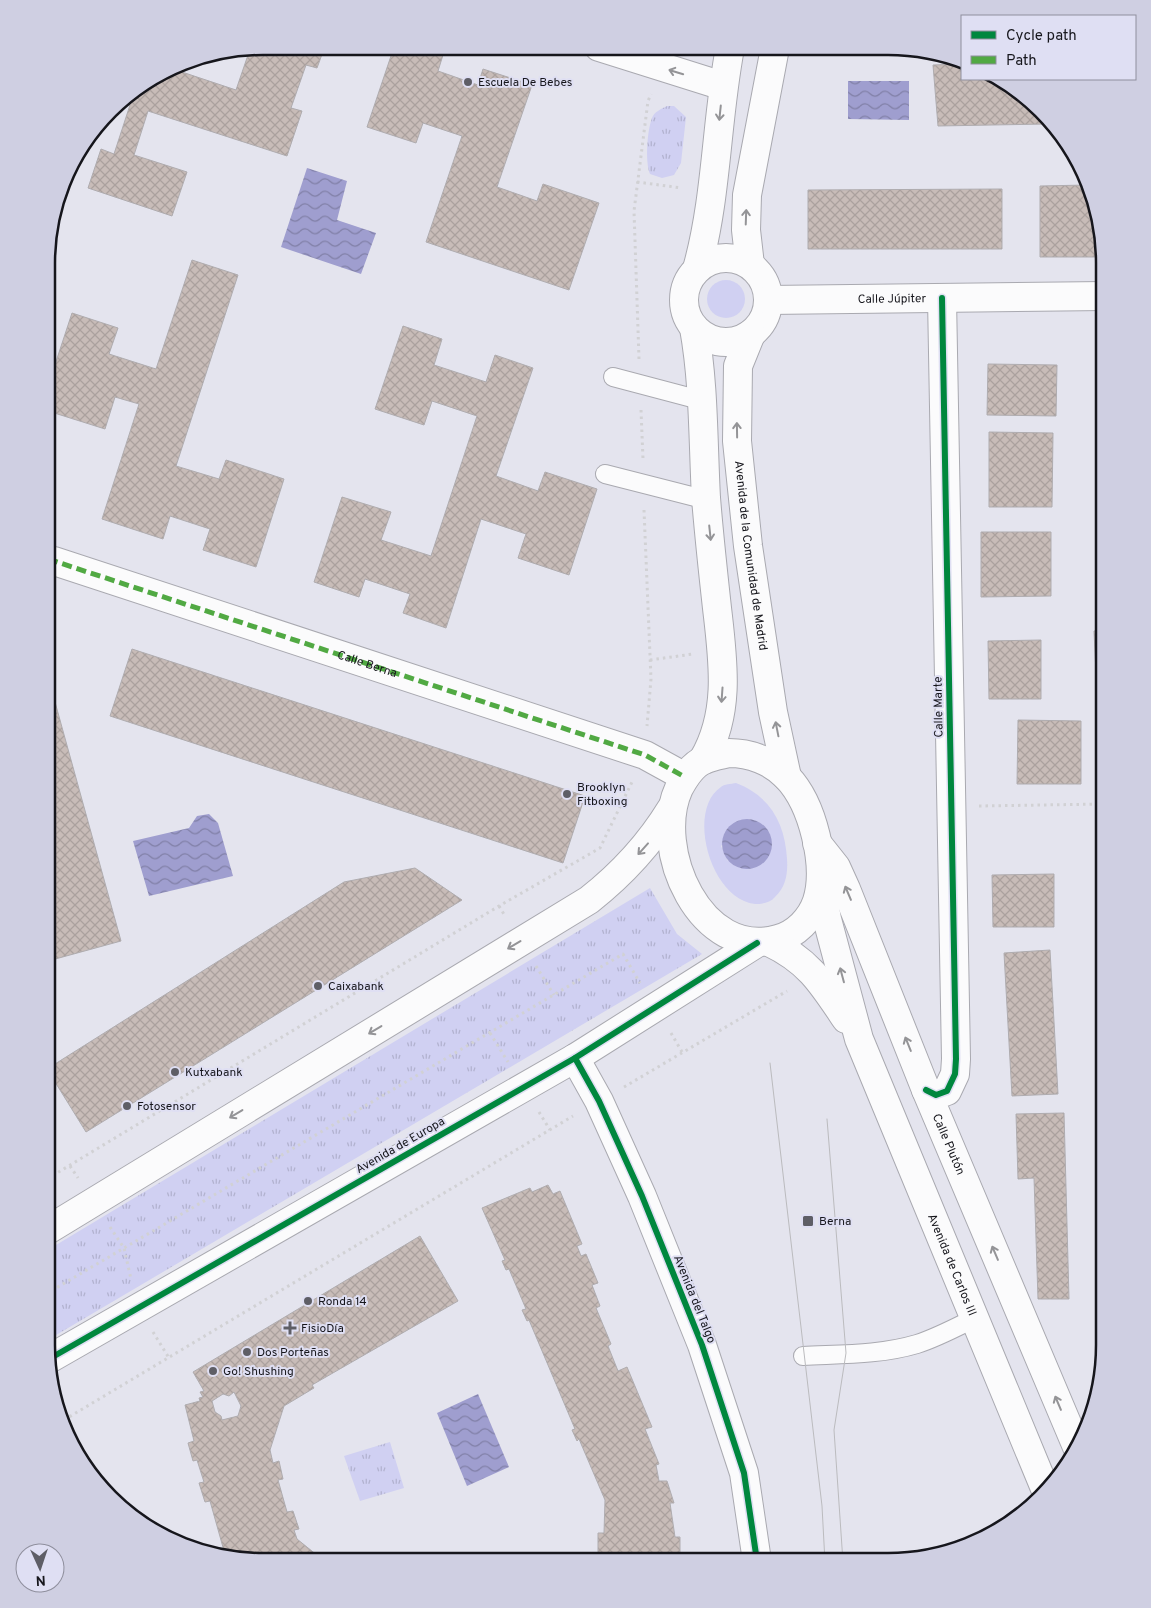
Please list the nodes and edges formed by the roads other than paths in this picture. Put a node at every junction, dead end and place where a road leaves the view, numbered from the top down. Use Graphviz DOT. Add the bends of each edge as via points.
graph roads {
  1 [pos="624,55"];
  2 [pos="729,55"];
  3 [pos="774,55"];
  4 [pos="723,86"];
  5 [pos="750,265"];
  6 [pos="697,270"];
  7 [pos="1096,296"];
  8 [pos="942,298"];
  9 [pos="768,300"];
  10 [pos="694,328"];
  11 [pos="751,334"];
  12 [pos="613,377"];
  13 [pos="700,400"];
  14 [pos="605,474"];
  15 [pos="706,500"];
  16 [pos="55,560"];
  17 [pos="694,768"];
  18 [pos="787,777"];
  19 [pos="671,809"];
  20 [pos="817,843"];
  21 [pos="820,886"];
  22 [pos="763,942"];
  23 [pos="859,1039"];
  24 [pos="575,1058"];
  25 [pos="926,1090"];
  26 [pos="55,1220"];
  27 [pos="973,1319"];
  28 [pos="55,1356"];
  29 [pos="803,1356"];
  30 [pos="1073,1440"];
  31 [pos="1043,1483"];
  32 [pos="756,1553"];
  4 -- 1 [label="street, one-way"];
  2 -- 4 [label="street"];
  5 -- 3 [label="street, one-way" via="747,195"];
  4 -- 6 [label="street, one-way" via="706,237"];
  5 -- 6 [label="street" via="723,258"];
  5 -- 9 [label="street" via="760,275"];
  6 -- 10 [label="street" via="684,292 687,317"];
  7 -- 8 [label="street, Calle Júpiter"];
  8 -- 9 [label="street, Calle Júpiter"];
  8 -- 25 [label="street, Calle Marte" via="955,1074 950,1086 941,1094"];
  9 -- 11 [label="street" via="761,325"];
  10 -- 11 [label="street" via="721,342 740,340"];
  10 -- 13 [label="street"];
  18 -- 11 [label="street, Avenida de la Comunidad de Madrid, one-way" via="773,712 748,546 737,441 738,366"];
  12 -- 13 [label="lane"];
  13 -- 15 [label="street"];
  14 -- 15 [label="lane"];
  15 -- 17 [label="street, one-way" via="723,650 723,683 719,725 712,744"];
  16 -- 17 [label="street, Calle Berna" via="645,755"];
  17 -- 18 [label="street" via="729,752 744,753 770,763"];
  17 -- 19 [label="street"];
  18 -- 20 [label="street" via="813,824"];
  19 -- 22 [label="street" via="675,862 691,899 718,927 744,940"];
  19 -- 26 [label="street, one-way" via="654,837 613,881 589,900 93,1201"];
  20 -- 21 [label="street"];
  25 -- 20 [label="street, Calle Plutón, one-way" via="846,889 836,867"];
  21 -- 22 [label="street" via="817,903 802,925 792,934"];
  23 -- 21 [label="street, Avenida de Carlos III, one-way"];
  22 -- 23 [label="street, Avenida de Carlos III" via="794,956 820,979"];
  22 -- 24 [label="street, Avenida de Europa"];
  23 -- 27 [label="street, Avenida de Carlos III"];
  24 -- 28 [label="street, Avenida de Europa"];
  24 -- 32 [label="street, Avenida del Talgo" via="599,1101 642,1196 702,1345 744,1473"];
  30 -- 25 [label="street, Calle Plutón, one-way"];
  27 -- 29 [label="lane" via="905,1347 882,1352"];
  27 -- 31 [label="street, Avenida de Carlos III"];
}
